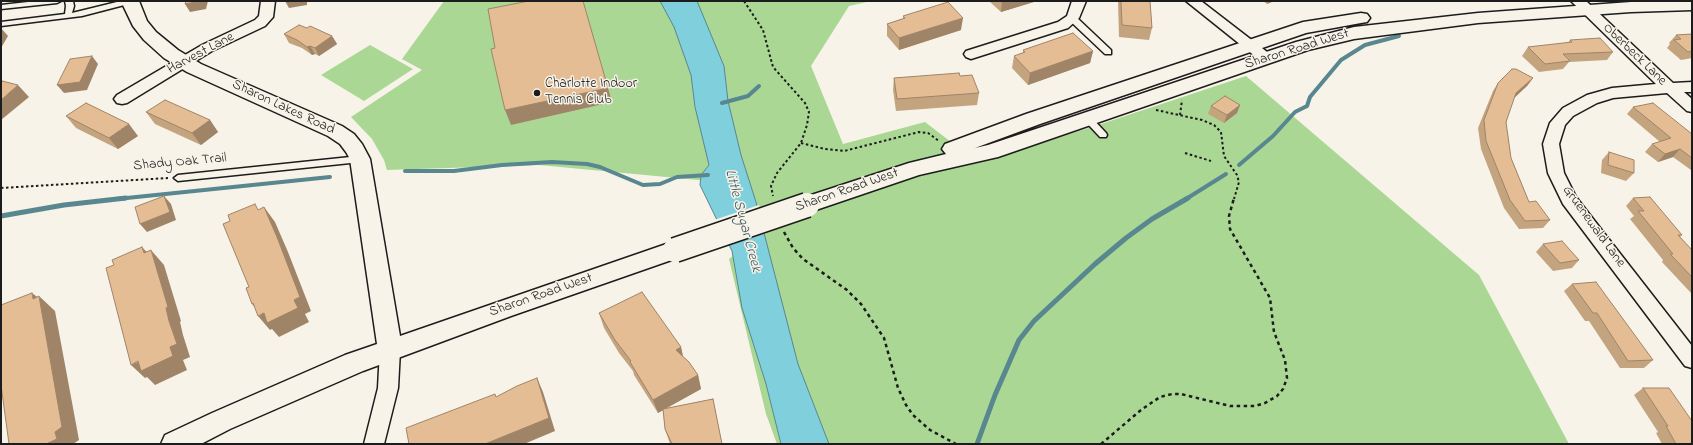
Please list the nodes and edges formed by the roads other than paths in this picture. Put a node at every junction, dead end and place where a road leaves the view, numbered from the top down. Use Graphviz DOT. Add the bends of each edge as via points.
graph roads {
  1 [pos="57,1"];
  2 [pos="69,1"];
  3 [pos="130,1"];
  4 [pos="268,1"];
  5 [pos="1078,1"];
  6 [pos="1193,1"];
  7 [pos="1547,1"];
  8 [pos="1692,5"];
  9 [pos="1583,6"];
  10 [pos="1,7"];
  11 [pos="68,16"];
  12 [pos="1072,18"];
  13 [pos="1,24"];
  14 [pos="1108,52"];
  15 [pos="1259,52"];
  16 [pos="971,54"];
  17 [pos="184,62"];
  18 [pos="1692,87"];
  19 [pos="1670,89"];
  20 [pos="122,99"];
  21 [pos="1692,107"];
  22 [pos="1088,119"];
  23 [pos="1103,135"];
  24 [pos="360,159"];
  25 [pos="916,168"];
  26 [pos="178,178"];
  27 [pos="390,350"];
  28 [pos="1692,360"];
  29 [pos="174,444"];
  30 [pos="374,444"];
  1 -- 10 [label="lane"];
  2 -- 11 [label="lane"];
  3 -- 11 [label="lane"];
  3 -- 17 [label="main road, Sharon Lakes Road" via="139,22 150,36"];
  4 -- 17 [label="street, Harvest Lane" via="266,17 260,23"];
  5 -- 12 [label="street"];
  6 -- 15 [label="street"];
  7 -- 15 [label="main road, Sharon Road West" via="1408,12 1344,20 1303,28"];
  8 -- 9 [label="main road, Sharon Road West"];
  9 -- 15 [label="main road, Sharon Road West" via="1354,33 1302,46"];
  9 -- 19 [label="street, Oberbeck Lane"];
  11 -- 13 [label="lane"];
  12 -- 14 [label="lane"];
  12 -- 16 [label="street" via="1056,28"];
  15 -- 22 [label="main road, Sharon Road West"];
  15 -- 25 [label="main road, Sharon Road West" via="1033,119 932,158"];
  17 -- 20 [label="street, Harvest Lane"];
  17 -- 24 [label="main road, Sharon Lakes Road" via="336,131 347,139"];
  18 -- 19 [label="street, Gruenewald Lane"];
  19 -- 21 [label="street, Oberbeck Lane"];
  19 -- 28 [label="street, Gruenewald Lane" via="1612,93 1578,105 1558,123 1552,137 1552,154 1556,173 1569,200"];
  22 -- 23 [label="lane"];
  22 -- 25 [label="main road, Sharon Road West" via="991,152"];
  24 -- 26 [label="lane, Shady Oak Trail"];
  24 -- 27 [label="main road, Sharon Lakes Road"];
  25 -- 27 [label="main road, Sharon Road West, bridge"];
  27 -- 29 [label="main road, Sharon Road West" via="337,370"];
  27 -- 30 [label="street" via="388,388"];
}
